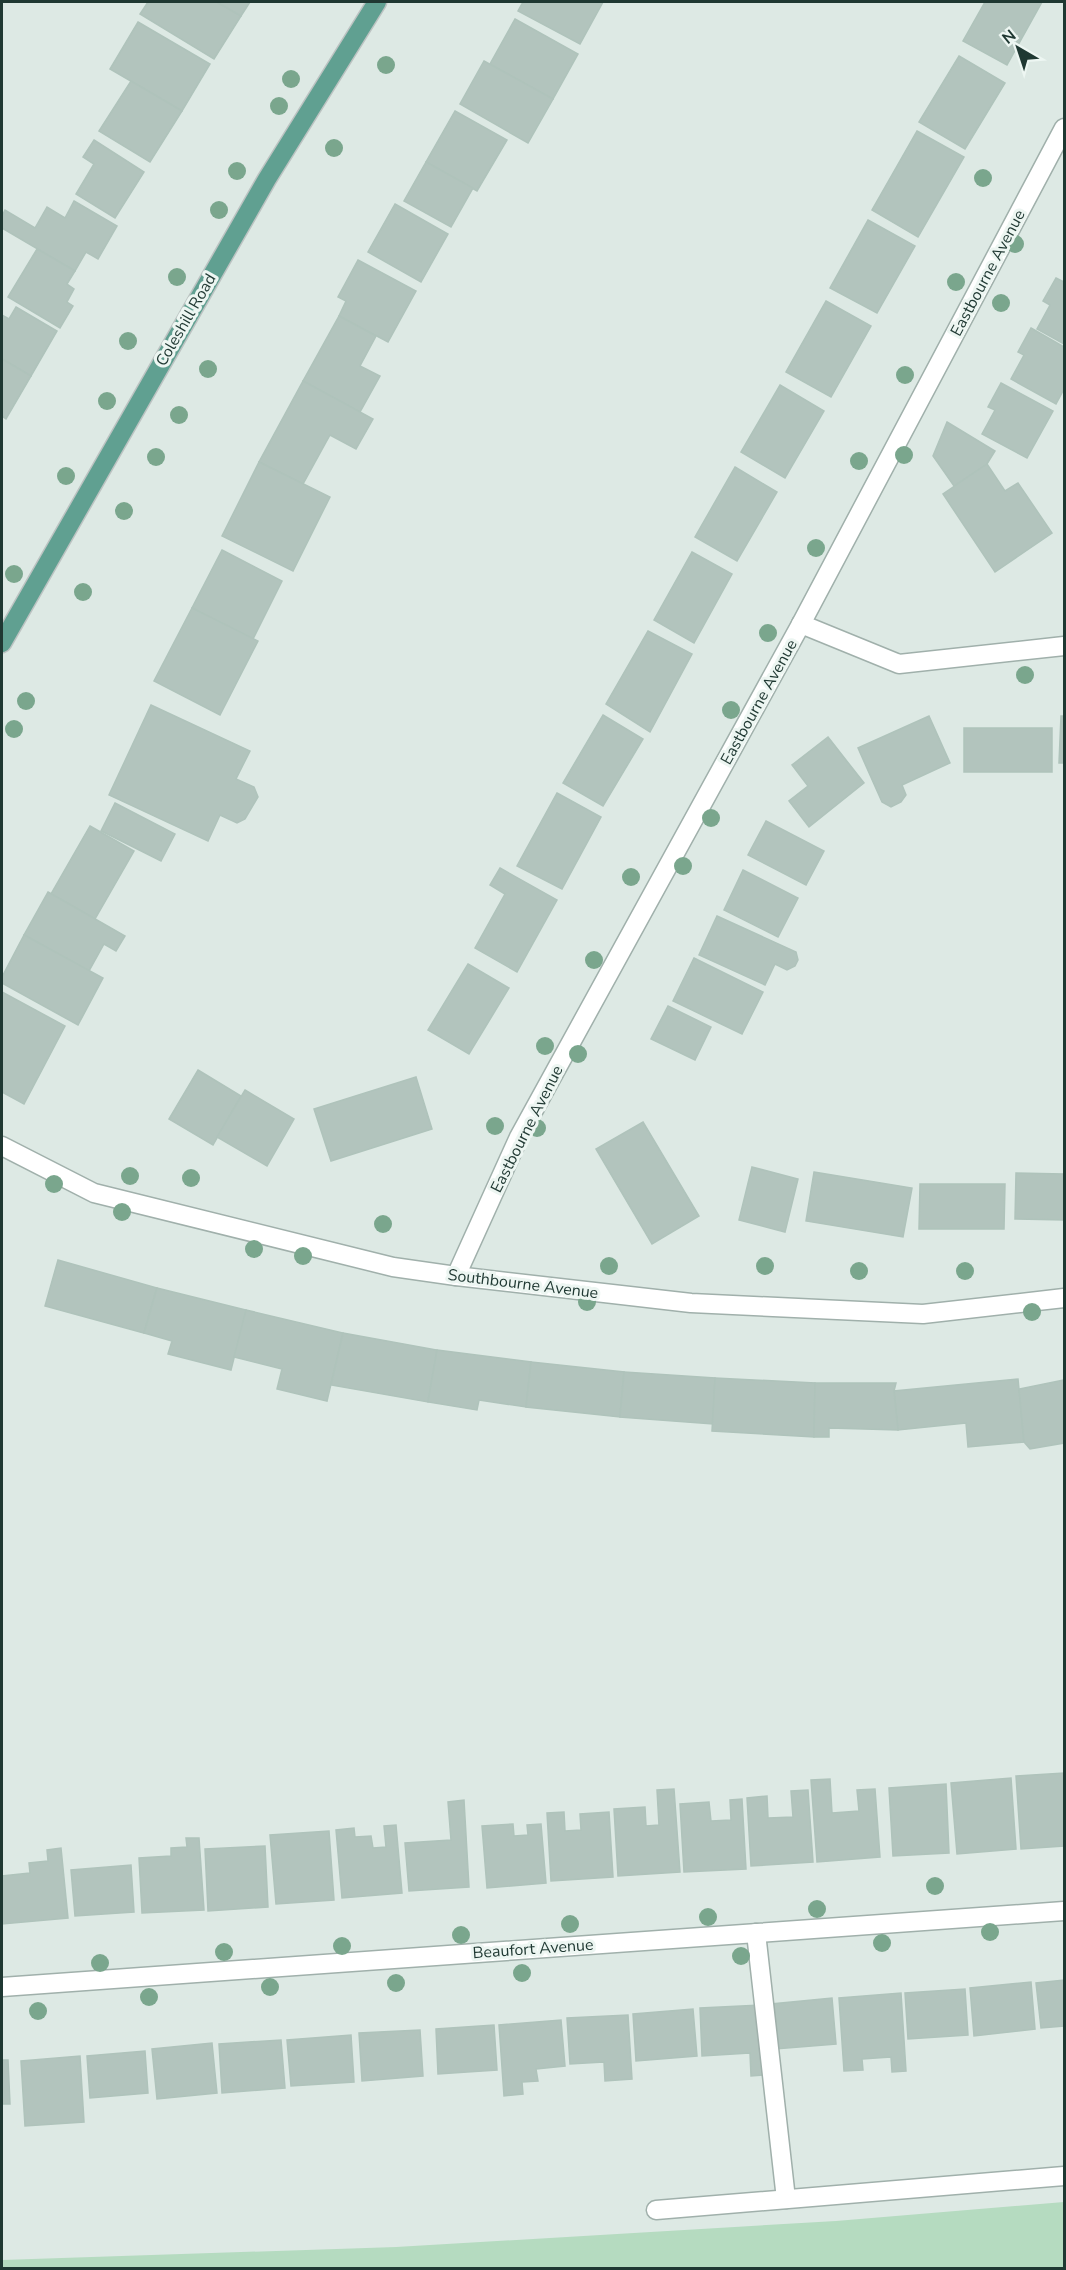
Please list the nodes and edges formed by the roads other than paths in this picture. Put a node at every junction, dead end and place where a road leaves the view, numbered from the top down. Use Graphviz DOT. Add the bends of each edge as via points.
graph roads {
  1 [pos="377,2"];
  2 [pos="1065,128"];
  3 [pos="801,624"];
  4 [pos="2,643"];
  5 [pos="1065,646"];
  6 [pos="2,1146"];
  7 [pos="456,1276"];
  8 [pos="1065,1298"];
  9 [pos="1065,1911"];
  10 [pos="756,1933"];
  11 [pos="2,1987"];
  12 [pos="1065,2176"];
  13 [pos="786,2199"];
  14 [pos="657,2210"];
  1 -- 4 [label="main road, Coleshill Road" via="267,179"];
  2 -- 3 [label="street, Eastbourne Avenue"];
  3 -- 5 [label="street" via="899,664"];
  3 -- 7 [label="street, Eastbourne Avenue" via="519,1137"];
  6 -- 7 [label="street, Southbourne Avenue" via="94,1193 393,1267"];
  7 -- 8 [label="street, Southbourne Avenue" via="691,1304 922,1314"];
  9 -- 10 [label="street, Beaufort Avenue"];
  10 -- 11 [label="street, Beaufort Avenue"];
  10 -- 13 [label="street"];
  12 -- 13 [label="street"];
  13 -- 14 [label="street"];
}
